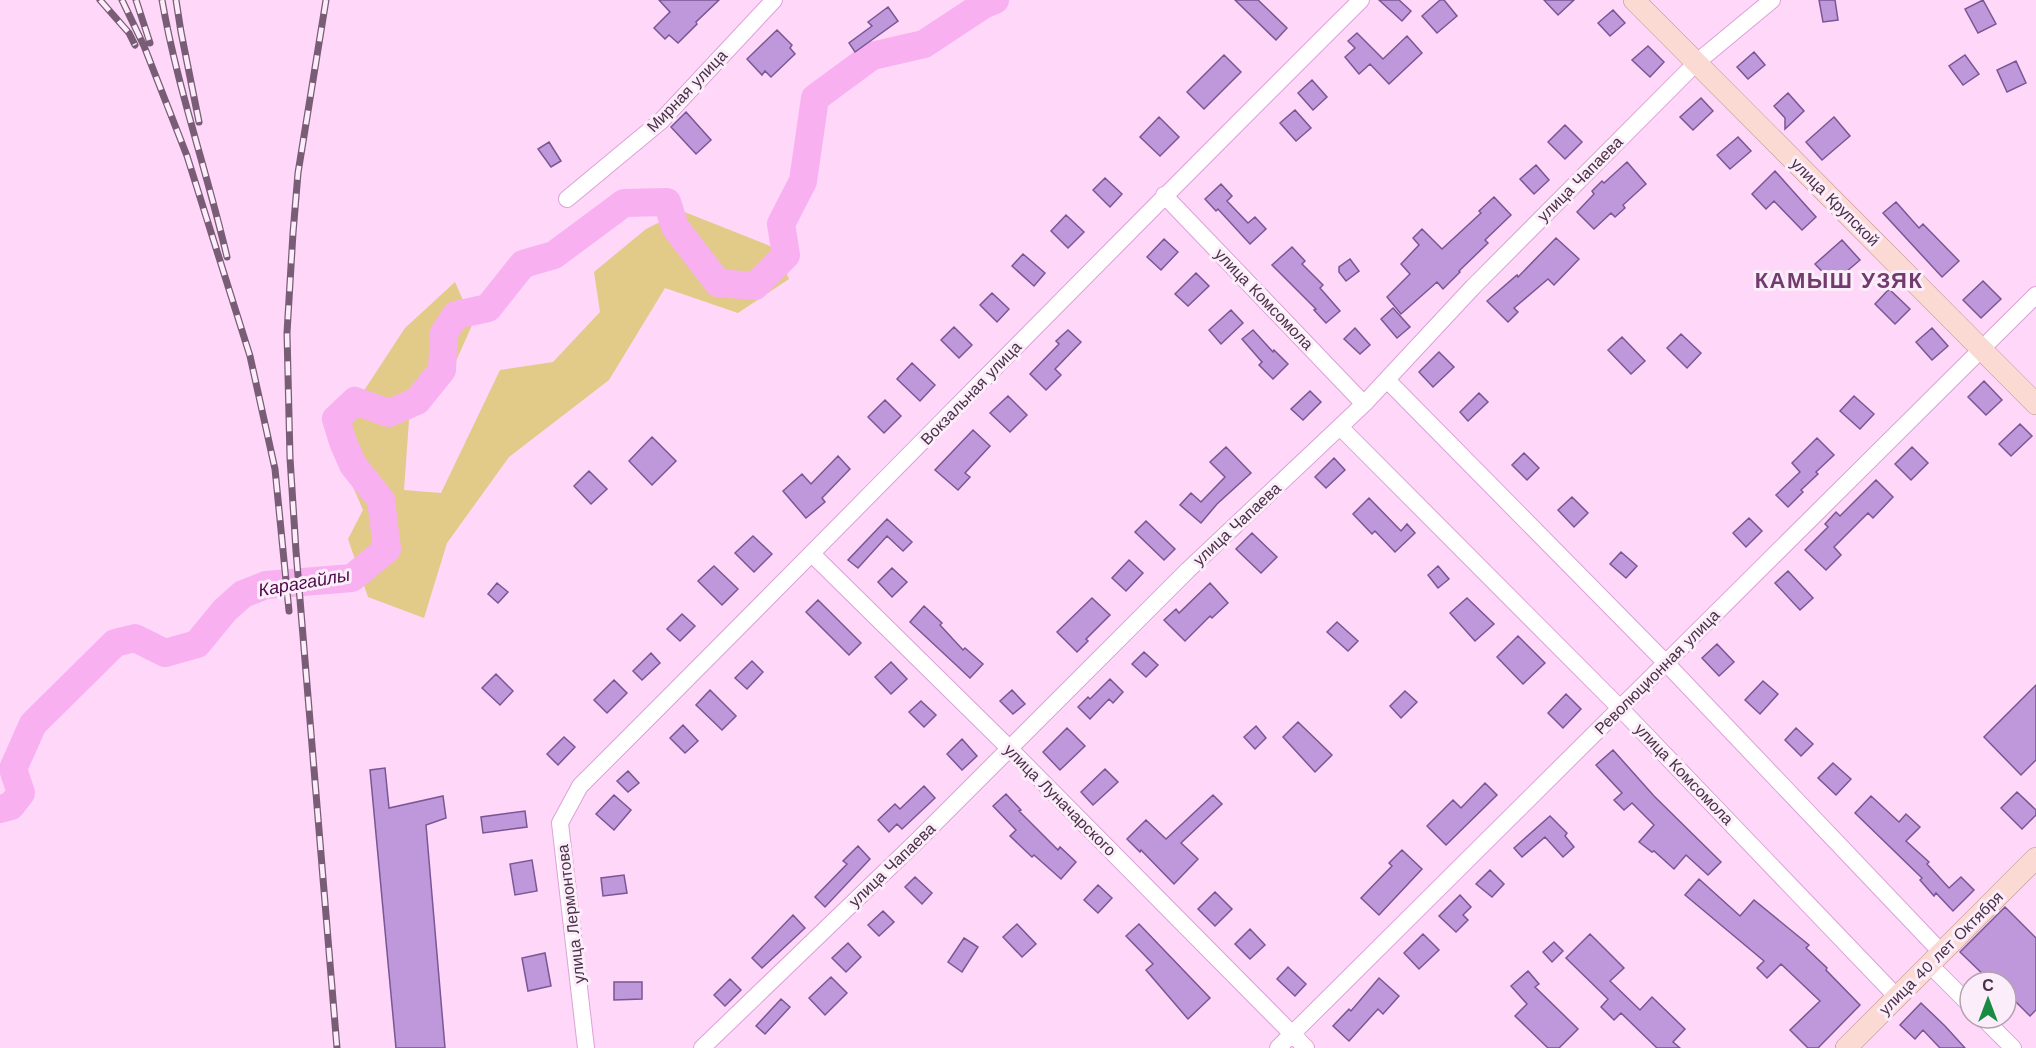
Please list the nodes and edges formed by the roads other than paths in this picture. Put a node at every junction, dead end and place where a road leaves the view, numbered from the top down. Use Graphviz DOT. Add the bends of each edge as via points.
graph roads {
  1 [pos="774,0"];
  2 [pos="1360,0"];
  3 [pos="1634,0"];
  4 [pos="1772,0"];
  5 [pos="1696,63"];
  6 [pos="1164,195"];
  7 [pos="567,199"];
  8 [pos="2036,295"];
  9 [pos="1982,349"];
  10 [pos="1387,380"];
  11 [pos="1364,404"];
  12 [pos="2036,404"];
  13 [pos="1340,427"];
  14 [pos="813,555"];
  15 [pos="1666,663"];
  16 [pos="1621,709"];
  17 [pos="1010,748"];
  18 [pos="580,786"];
  19 [pos="2036,858"];
  20 [pos="1935,959"];
  21 [pos="1958,989"];
  22 [pos="1897,997"];
  23 [pos="1995,1030"];
  24 [pos="1292,1034"];
  25 [pos="586,1048"];
  26 [pos="702,1048"];
  27 [pos="1278,1048"];
  28 [pos="1306,1048"];
  29 [pos="1846,1048"];
  30 [pos="2013,1048"];
  1 -- 7 [label="street, Мирная улица" via="661,121"];
  2 -- 6 [label="street, Вокзальная улица"];
  3 -- 5 [label="main road, улица Крупской"];
  4 -- 5 [label="street, улица Чапаева"];
  5 -- 9 [label="main road, улица Крупской"];
  5 -- 10 [label="street, улица Чапаева" via="1473,287"];
  6 -- 11 [label="street, улица Комсомола"];
  6 -- 14 [label="street, Вокзальная улица"];
  8 -- 9 [label="street, Революционная улица"];
  9 -- 12 [label="main road, улица Крупской"];
  9 -- 15 [label="street, Революционная улица"];
  10 -- 11 [label="street, улица Чапаева"];
  10 -- 15 [label="street"];
  11 -- 13 [label="street, улица Чапаева"];
  13 -- 16 [label="street, улица Комсомола"];
  13 -- 17 [label="street, улица Чапаева" via="1188,570"];
  14 -- 17 [label="street, улица Луначарского"];
  14 -- 18 [label="street, Вокзальная улица"];
  15 -- 16 [label="street, Революционная улица"];
  15 -- 20 [label="street"];
  16 -- 22 [label="street, улица Комсомола"];
  16 -- 24 [label="street, Революционная улица"];
  17 -- 24 [label="street, улица Луначарского"];
  17 -- 26 [label="street, улица Чапаева"];
  18 -- 25 [label="street, улица Лермонтова" via="560,823"];
  19 -- 20 [label="main road, улица 40 лет Октября"];
  20 -- 21 [label="street"];
  20 -- 22 [label="main road, улица 40 лет Октября"];
  22 -- 29 [label="main road, улица 40 лет Октября"];
  23 -- 30 [label="street"];
  24 -- 27 [label="street, Революционная улица"];
  24 -- 28 [label="street, улица Луначарского"];
}
